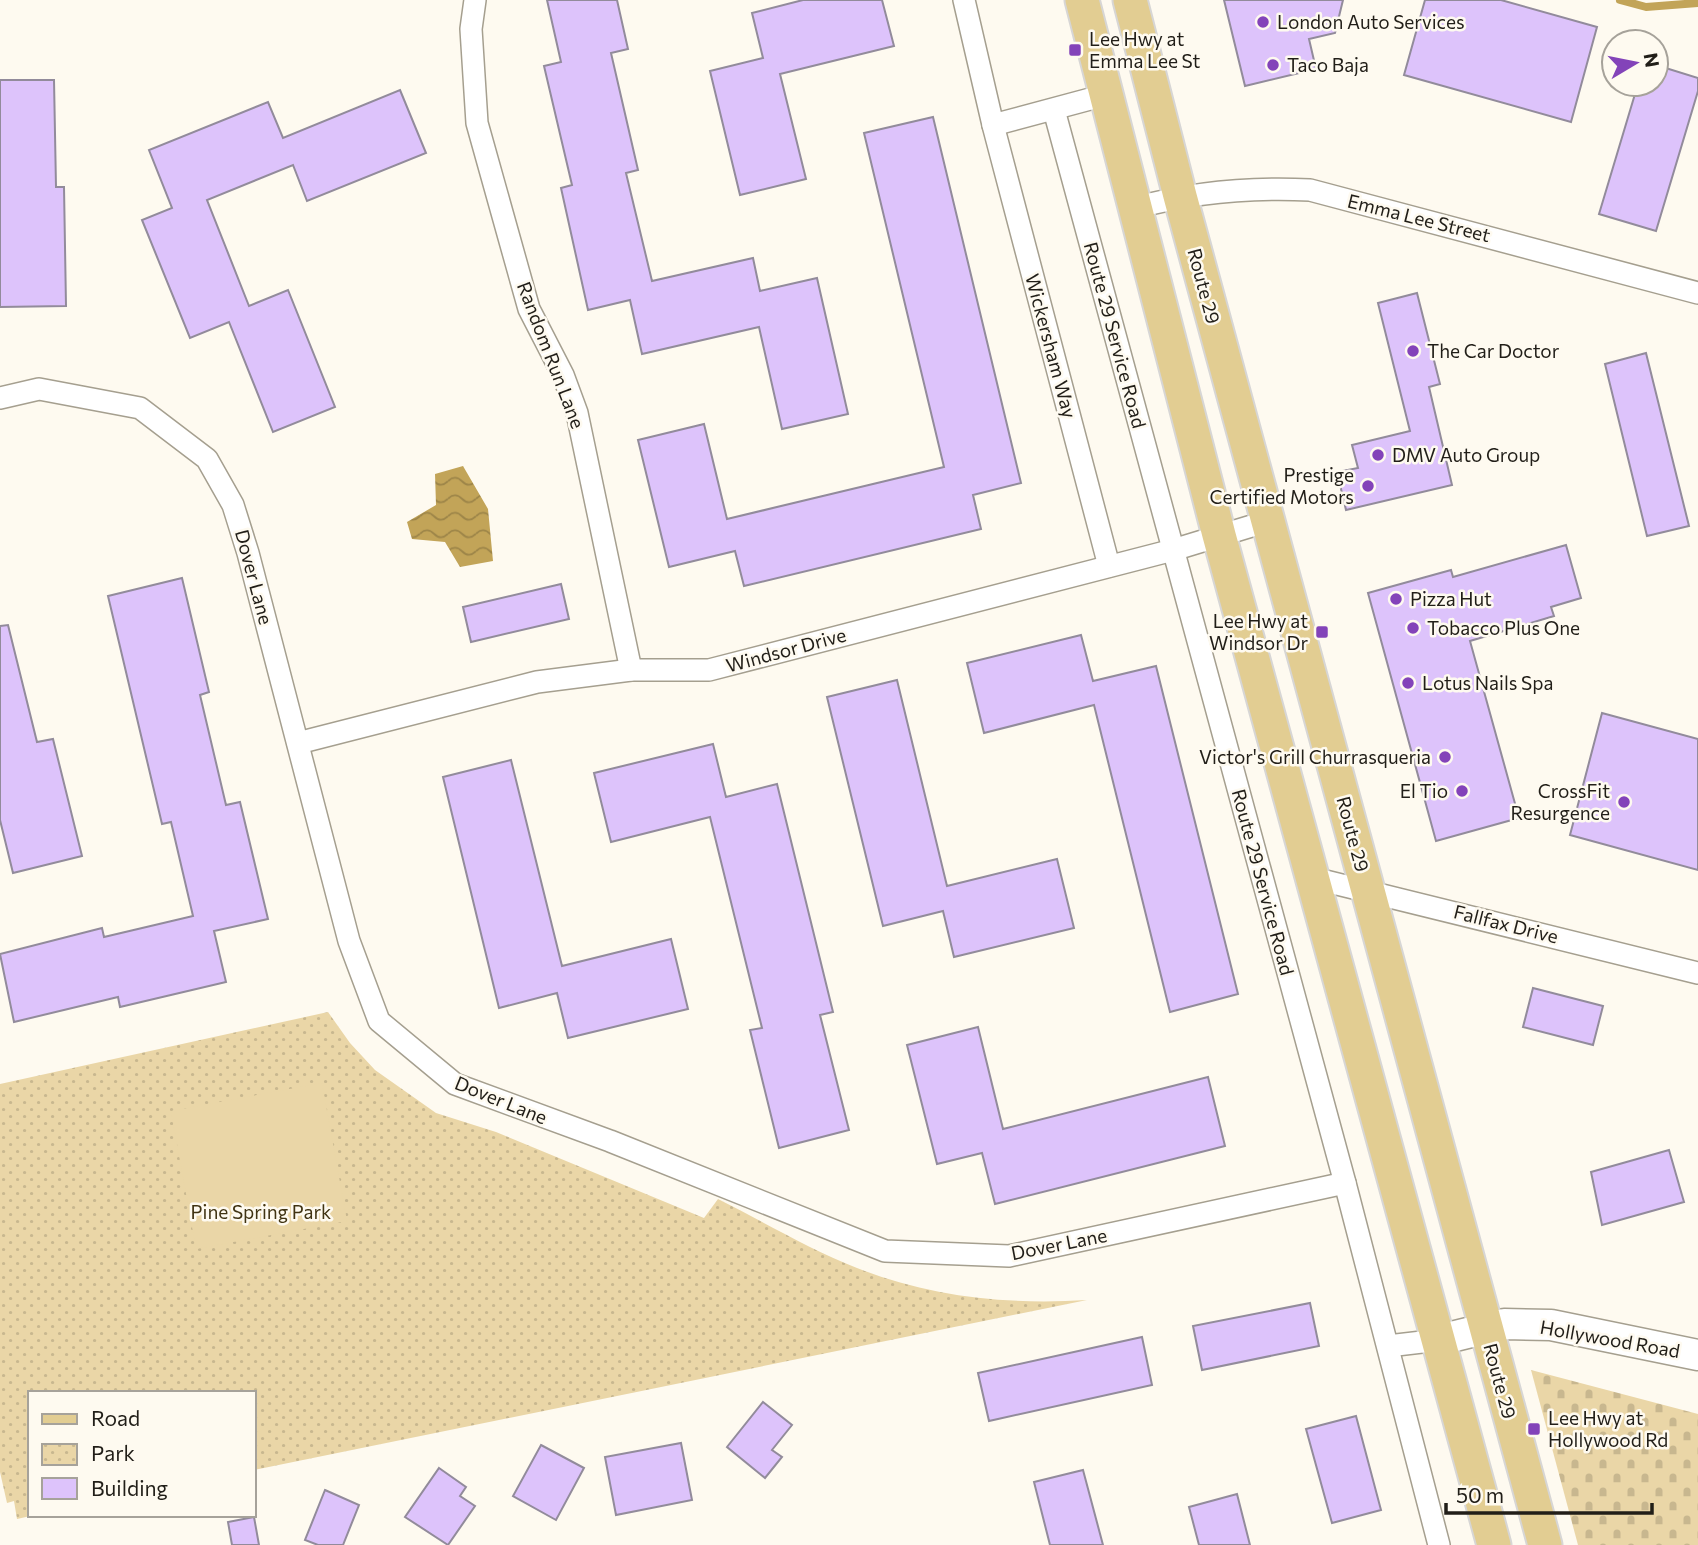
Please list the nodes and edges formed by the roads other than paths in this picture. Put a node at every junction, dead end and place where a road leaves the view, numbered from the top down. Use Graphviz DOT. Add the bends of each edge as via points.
graph roads {
  1 [pos="475,0"];
  2 [pos="964,0"];
  3 [pos="1082,0"];
  4 [pos="1130,0"];
  5 [pos="1105,95"];
  6 [pos="1054,110"];
  7 [pos="993,125"];
  8 [pos="1180,195"];
  9 [pos="1135,208"];
  10 [pos="1698,293"];
  11 [pos="0,398"];
  12 [pos="1268,521"];
  13 [pos="1219,536"];
  14 [pos="1173,550"];
  15 [pos="1109,566"];
  16 [pos="631,670"];
  17 [pos="298,743"];
  18 [pos="1314,878"];
  19 [pos="1368,891"];
  20 [pos="1698,973"];
  21 [pos="1345,1183"];
  22 [pos="1486,1329"];
  23 [pos="1439,1340"];
  24 [pos="1388,1346"];
  25 [pos="1698,1355"];
  26 [pos="1440,1545"];
  27 [pos="1494,1545"];
  28 [pos="1545,1545"];
  1 -- 16 [label="street, Random Run Lane" via="471,29 477,123 529,309 577,413"];
  2 -- 7 [label="street, Wickersham Way"];
  3 -- 5 [label="main road"];
  4 -- 8 [label="main road, Route 29"];
  5 -- 6 [label="street"];
  5 -- 9 [label="main road"];
  6 -- 7 [label="street"];
  6 -- 14 [label="street, Route 29 Service Road"];
  7 -- 15 [label="street, Wickersham Way"];
  8 -- 9 [label="street, Emma Lee Street"];
  8 -- 10 [label="street, Emma Lee Street" via="1269,188 1310,190"];
  8 -- 12 [label="main road, Route 29"];
  9 -- 13 [label="main road"];
  11 -- 17 [label="street, Dover Lane" via="39,389 140,408 208,459 233,505"];
  12 -- 13 [label="street, Windsor Drive"];
  12 -- 19 [label="main road, Route 29"];
  13 -- 14 [label="street, Windsor Drive"];
  13 -- 18 [label="main road"];
  14 -- 15 [label="street, Windsor Drive"];
  14 -- 21 [label="street, Route 29 Service Road"];
  15 -- 16 [label="street, Windsor Drive" via="709,670"];
  16 -- 17 [label="street, Windsor Drive" via="537,682"];
  17 -- 21 [label="street, Dover Lane" via="349,942 379,1021 455,1084 885,1251 1009,1256"];
  18 -- 19 [label="street, Fallfax Drive"];
  18 -- 23 [label="main road"];
  19 -- 20 [label="street, Fallfax Drive"];
  19 -- 22 [label="main road, Route 29"];
  21 -- 24 [label="street, Route 29 Service Road"];
  22 -- 23 [label="street, Hollywood Road"];
  22 -- 25 [label="street, Hollywood Road" via="1504,1324 1551,1325"];
  22 -- 28 [label="main road, Route 29"];
  23 -- 24 [label="street"];
  23 -- 27 [label="main road"];
  24 -- 26 [label="street, Route 29 Service Road"];
}
